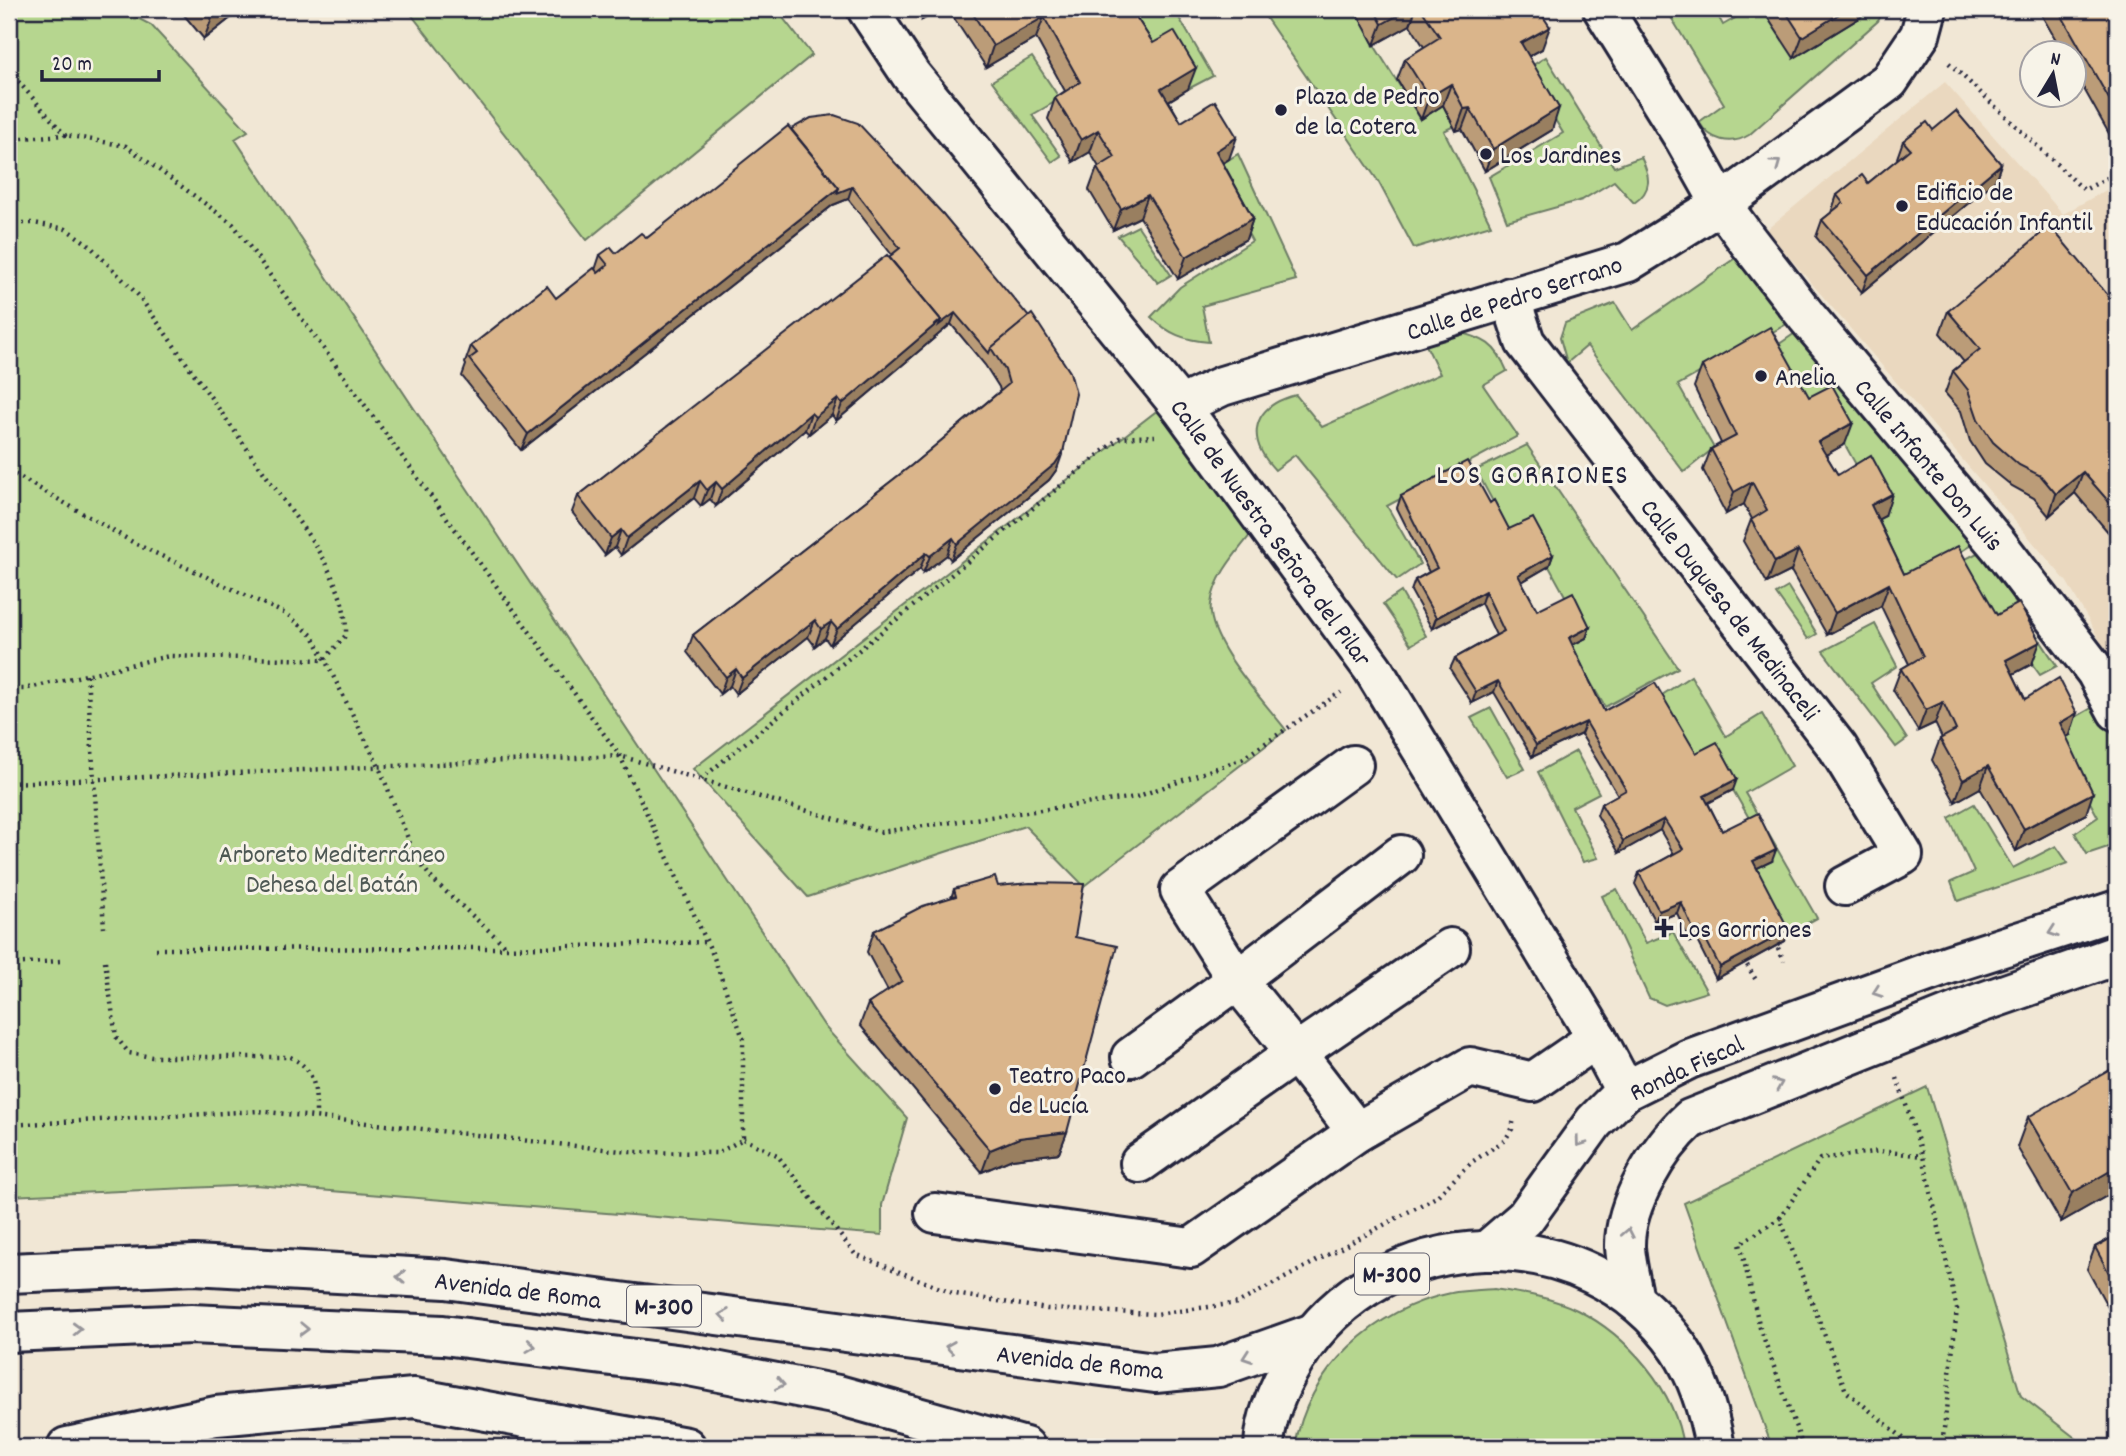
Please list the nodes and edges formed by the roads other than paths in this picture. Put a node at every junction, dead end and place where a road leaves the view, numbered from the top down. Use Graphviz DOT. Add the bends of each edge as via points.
graph roads {
  1 [pos="867,9"];
  2 [pos="1603,9"];
  3 [pos="1923,22"];
  4 [pos="1721,204"];
  5 [pos="1510,296"];
  6 [pos="1191,420"];
  7 [pos="2117,711"];
  8 [pos="1353,765"];
  9 [pos="1401,855"];
  10 [pos="1845,886"];
  11 [pos="2117,910"];
  12 [pos="1450,948"];
  13 [pos="2117,955"];
  14 [pos="1952,966"];
  15 [pos="1237,980"];
  16 [pos="1968,1007"];
  17 [pos="1597,1038"];
  18 [pos="1296,1053"];
  19 [pos="1131,1057"];
  20 [pos="1625,1091"];
  21 [pos="1357,1132"];
  22 [pos="1140,1163"];
  23 [pos="935,1213"];
  24 [pos="1489,1249"];
  25 [pos="9,1273"];
  26 [pos="1634,1300"];
  27 [pos="9,1332"];
  28 [pos="1311,1334"];
  29 [pos="67,1447"];
  30 [pos="687,1447"];
  31 [pos="1025,1447"];
  32 [pos="1264,1447"];
  33 [pos="1715,1447"];
  1 -- 6 [label="street, Calle de Nuestra Señora del Pilar" via="911,75"];
  2 -- 4 [label="street, Calle Infante Don Luis"];
  4 -- 3 [label="street, Calle de Pedro Serrano, one-way" via="1889,81"];
  4 -- 5 [label="street, Calle de Pedro Serrano" via="1628,262"];
  4 -- 7 [label="street, Calle Infante Don Luis" via="1807,317 1999,546 2096,671"];
  5 -- 6 [label="street, Calle de Pedro Serrano" via="1222,386"];
  5 -- 10 [label="street, Calle Duquesa de Medinaceli" via="1525,342 1838,748 1903,855"];
  6 -- 17 [label="street, Calle de Nuestra Señora del Pilar" via="1373,669"];
  8 -- 15 [label="street" via="1181,890"];
  9 -- 15 [label="street"];
  11 -- 14 [label="street, Ronda Fiscal, one-way"];
  12 -- 18 [label="street"];
  13 -- 16 [label="street, Ronda Fiscal"];
  14 -- 16 [label="street" via="1978,971 1982,979 1981,996"];
  14 -- 20 [label="street, Ronda Fiscal, one-way" via="1689,1059"];
  15 -- 18 [label="street"];
  15 -- 19 [label="street"];
  26 -- 16 [label="street, Ronda Fiscal, one-way" via="1625,1246 1633,1208 1660,1151 1690,1119"];
  17 -- 20 [label="street, Calle de Nuestra Señora del Pilar"];
  17 -- 21 [label="street" via="1533,1082 1470,1067"];
  18 -- 21 [label="street"];
  18 -- 22 [label="street"];
  20 -- 24 [label="street, Ronda Fiscal, one-way" via="1594,1122 1525,1218"];
  21 -- 23 [label="street" via="1191,1248"];
  24 -- 26 [label="street, M-300" via="1541,1255 1590,1272"];
  24 -- 28 [label="street, M-300" via="1422,1259 1361,1288"];
  28 -- 25 [label="street, Avenida de Roma / M-300, one-way" via="1218,1367 1155,1373 446,1279 194,1265"];
  26 -- 33 [label="street, M-300" via="1679,1348 1708,1406"];
  27 -- 31 [label="street, Avenida de Roma / M-300, one-way" via="191,1324 443,1335 684,1365 838,1395"];
  28 -- 32 [label="street, M-300" via="1281,1383"];
  29 -- 30 [label="street" via="216,1416 414,1398"];
}
